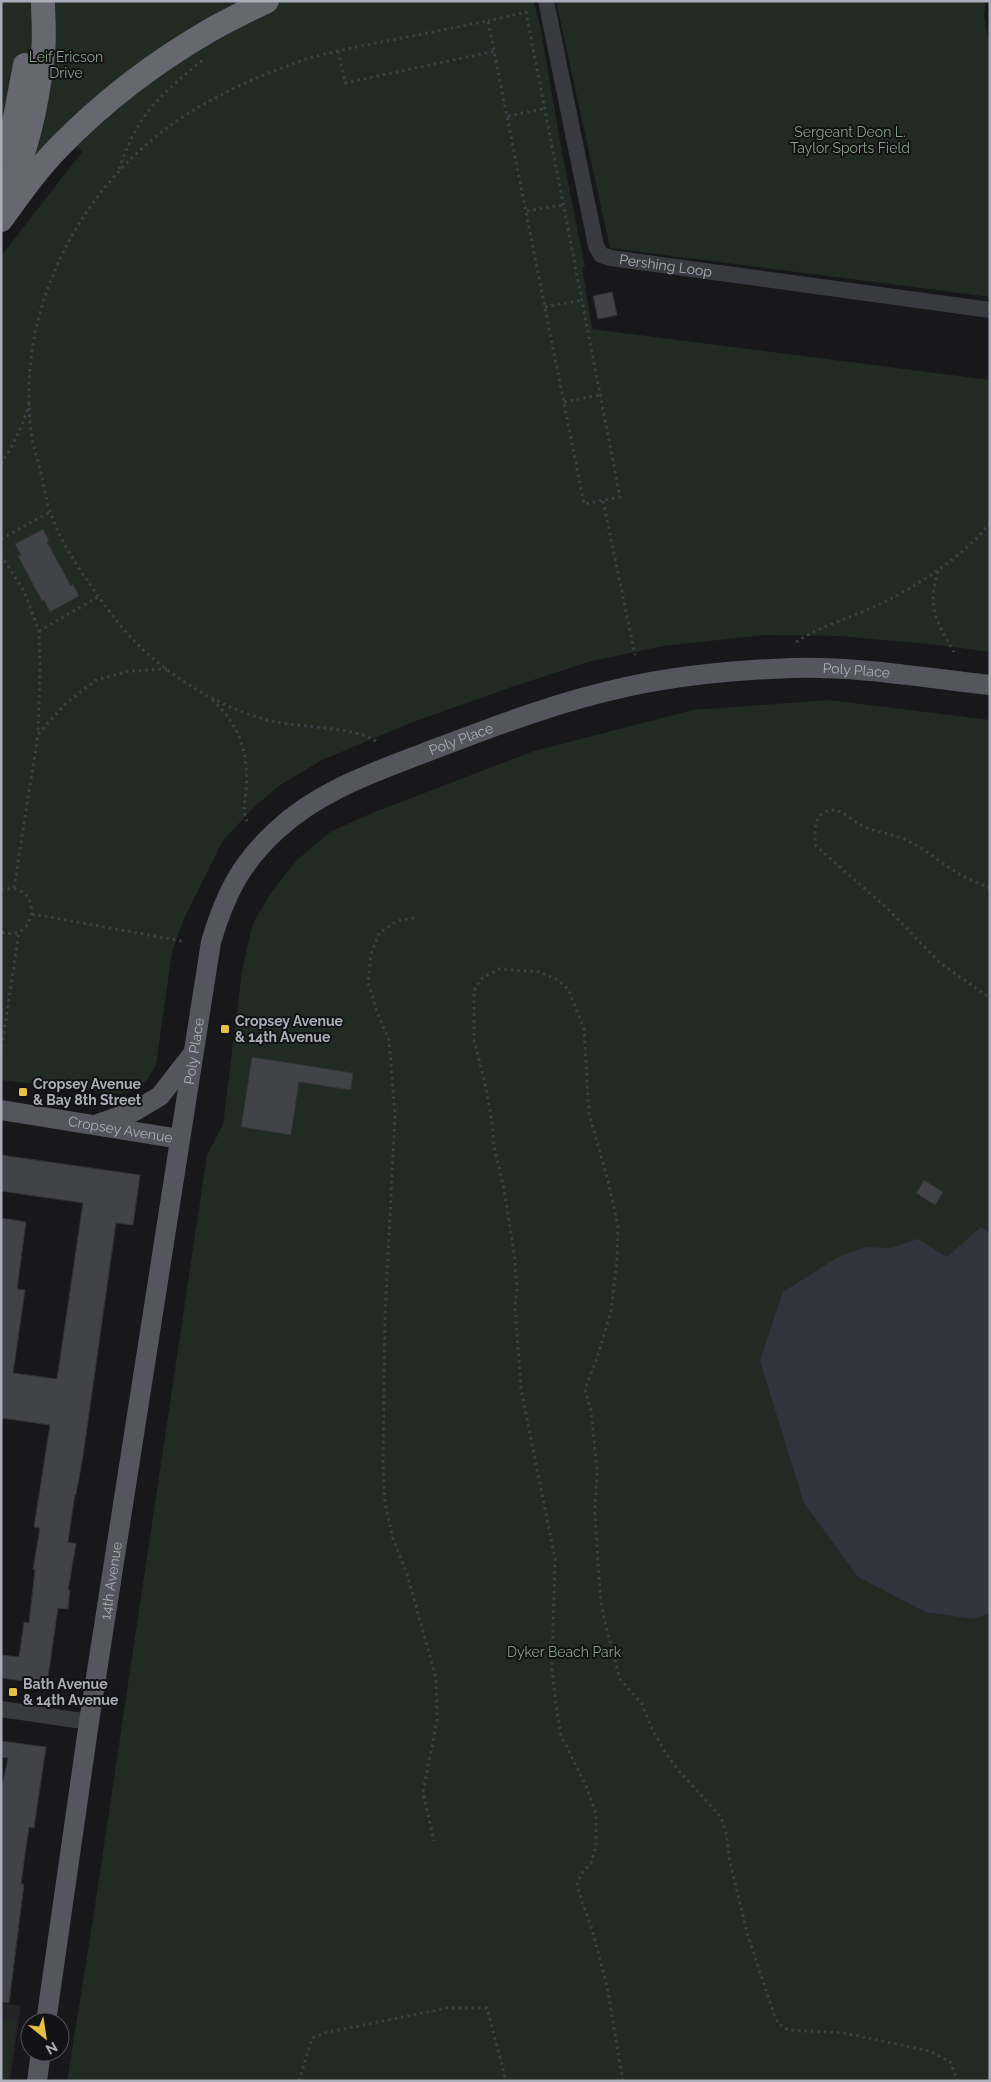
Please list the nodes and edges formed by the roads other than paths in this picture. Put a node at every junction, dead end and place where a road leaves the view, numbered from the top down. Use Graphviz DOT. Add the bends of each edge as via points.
graph roads {
  1 [pos="28,1"];
  2 [pos="43,1"];
  3 [pos="267,1"];
  4 [pos="546,1"];
  5 [pos="1,167"];
  6 [pos="1,207"];
  7 [pos="1,220"];
  8 [pos="990,310"];
  9 [pos="990,686"];
  10 [pos="194,1051"];
  11 [pos="1,1110"];
  12 [pos="96,1125"];
  13 [pos="180,1139"];
  14 [pos="1,1709"];
  15 [pos="89,1722"];
  16 [pos="47,2012"];
  17 [pos="40,2062"];
  18 [pos="37,2081"];
  1 -- 5 [label="highway" via="27,52 12,133"];
  2 -- 6 [label="highway" via="44,50 30,133 19,168"];
  3 -- 7 [label="highway" via="207,32 151,68 97,112 60,146"];
  4 -- 8 [label="street, Pershing Loop" via="596,246 601,254 611,258"];
  9 -- 10 [label="main road, Poly Place" via="793,668 661,680 527,715 362,776 326,793 277,829 242,868 220,909 211,942"];
  10 -- 12 [label="main road" via="160,1096 135,1111"];
  10 -- 13 [label="main road, Poly Place"];
  11 -- 12 [label="main road, Cropsey Avenue"];
  12 -- 13 [label="main road, Cropsey Avenue"];
  13 -- 15 [label="main road, 14th Avenue"];
  14 -- 15 [label="street"];
  15 -- 16 [label="main road, 14th Avenue"];
  17 -- 18 [label="main road"];
}
